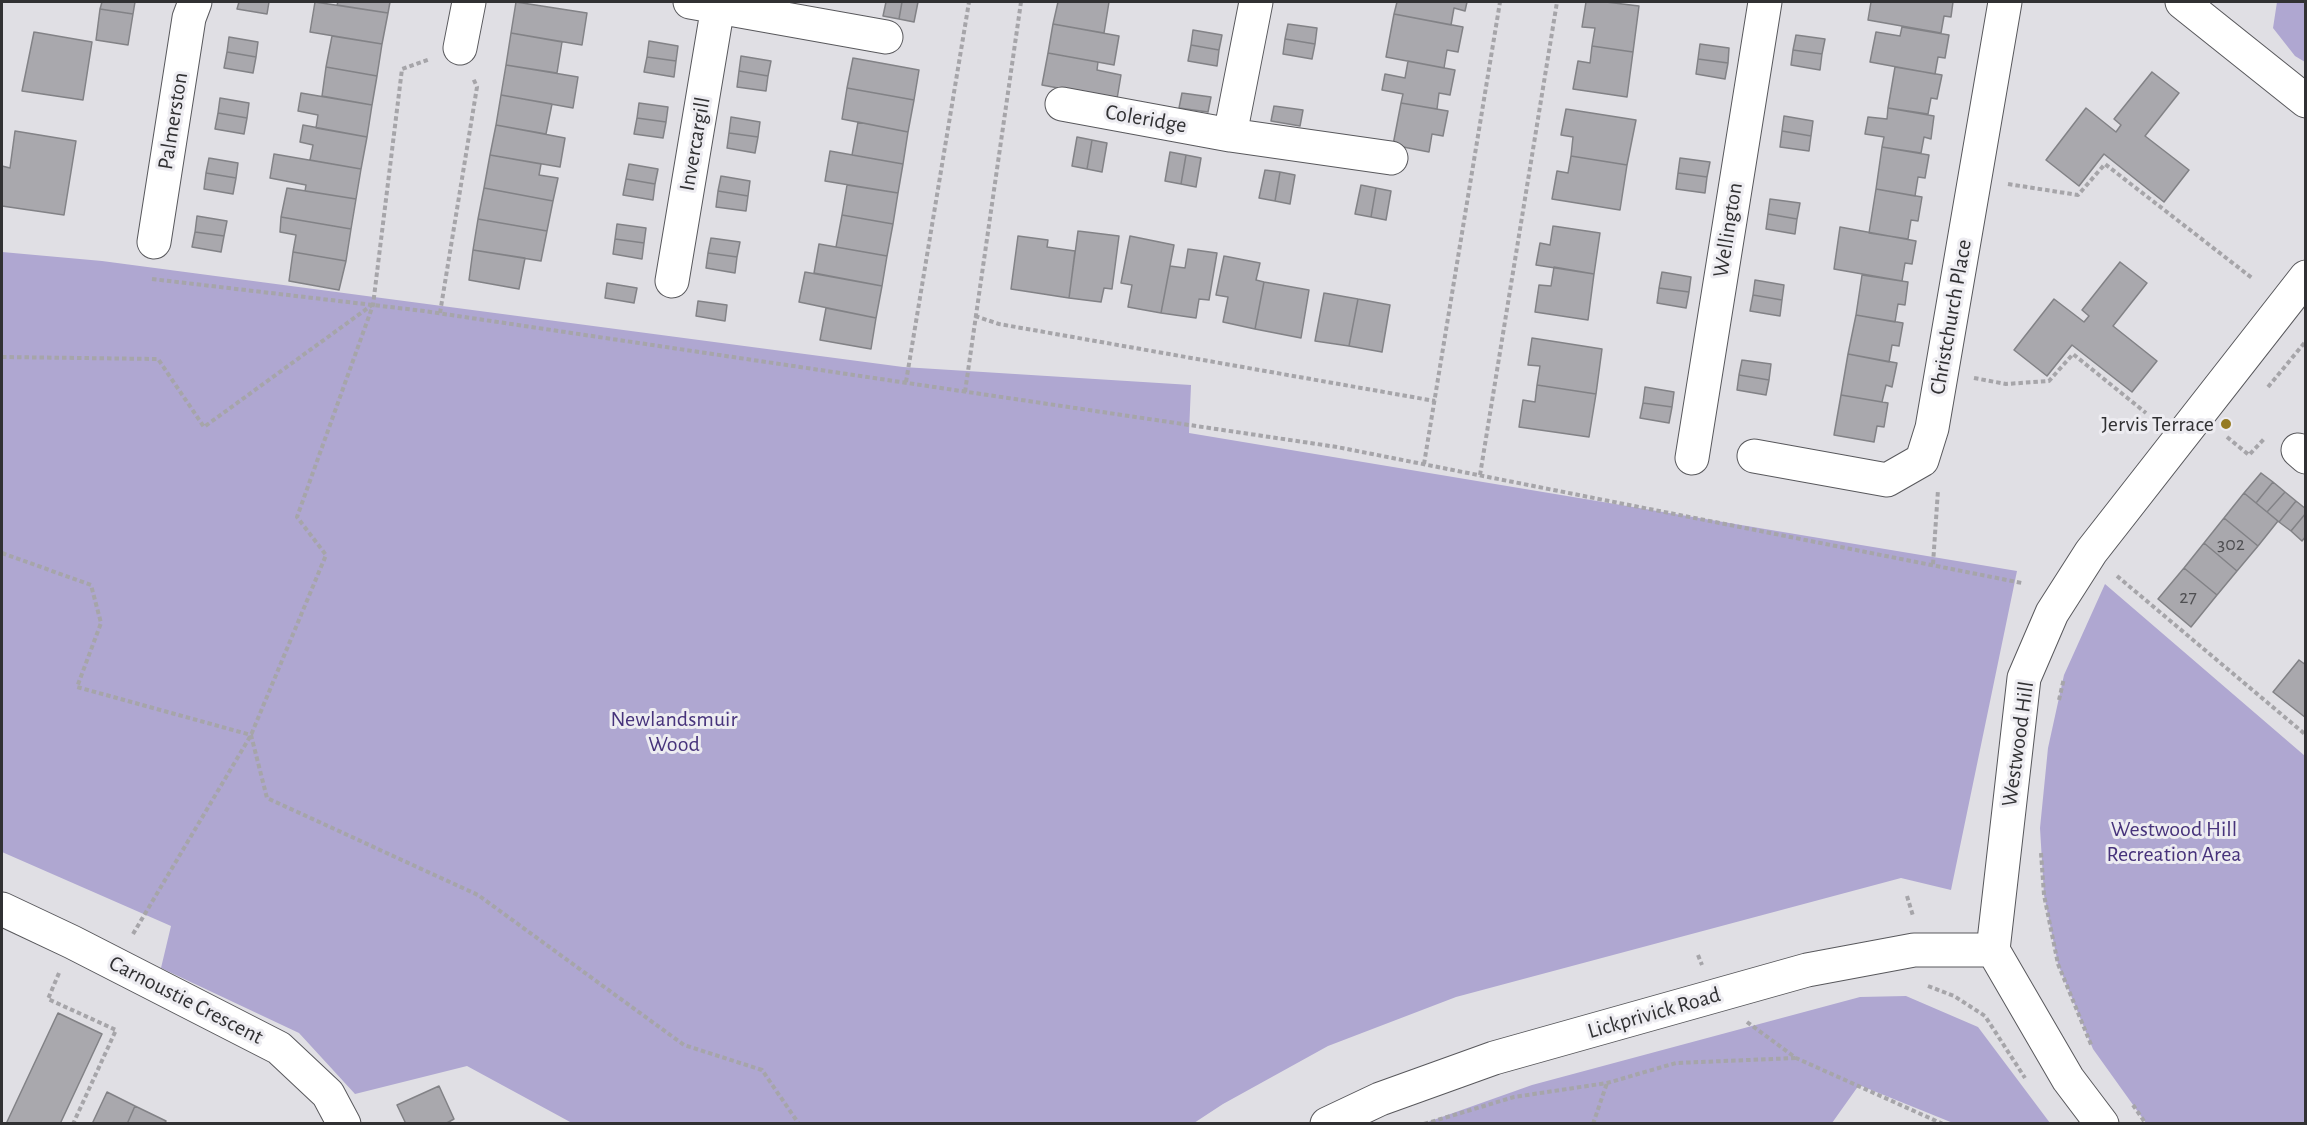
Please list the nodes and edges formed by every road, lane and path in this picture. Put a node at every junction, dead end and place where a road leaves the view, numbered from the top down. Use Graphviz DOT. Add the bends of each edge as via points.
graph roads {
  1 [pos="195,2"];
  2 [pos="469,2"];
  3 [pos="969,2"];
  4 [pos="1021,2"];
  5 [pos="1256,2"];
  6 [pos="1500,2"];
  7 [pos="1557,2"];
  8 [pos="1765,2"];
  9 [pos="2005,2"];
  10 [pos="2182,2"];
  11 [pos="704,4"];
  12 [pos="886,37"];
  13 [pos="460,48"];
  14 [pos="2306,101"];
  15 [pos="1062,104"];
  16 [pos="1230,135"];
  17 [pos="1391,158"];
  18 [pos="1974,178"];
  19 [pos="153,242"];
  20 [pos="2306,277"];
  21 [pos="2252,278"];
  22 [pos="672,281"];
  23 [pos="373,305"];
  24 [pos="440,314"];
  25 [pos="975,316"];
  26 [pos="2306,341"];
  27 [pos="2,357"];
  28 [pos="1941,372"];
  29 [pos="906,382"];
  30 [pos="2264,391"];
  31 [pos="965,392"];
  32 [pos="1435,401"];
  33 [pos="2146,413"];
  34 [pos="2232,430"];
  35 [pos="2227,437"];
  36 [pos="2220,446"];
  37 [pos="2302,453"];
  38 [pos="1754,456"];
  39 [pos="1692,458"];
  40 [pos="1922,460"];
  41 [pos="1425,464"];
  42 [pos="1480,475"];
  43 [pos="2,553"];
  44 [pos="1933,564"];
  45 [pos="2022,582"];
  46 [pos="2110,584"];
  47 [pos="2064,675"];
  48 [pos="2057,707"];
  49 [pos="251,735"];
  50 [pos="2306,735"];
  51 [pos="2041,851"];
  52 [pos="1907,896"];
  53 [pos="2,909"];
  54 [pos="72,942"];
  55 [pos="1925,949"];
  56 [pos="1993,951"];
  57 [pos="1698,955"];
  58 [pos="115,964"];
  59 [pos="1713,996"];
  60 [pos="2093,1049"];
  61 [pos="1796,1059"];
  62 [pos="2025,1079"];
  63 [pos="1607,1083"];
  64 [pos="2126,1096"];
  65 [pos="73,1124"];
  66 [pos="344,1124"];
  67 [pos="799,1124"];
  68 [pos="1327,1124"];
  69 [pos="1424,1124"];
  70 [pos="1593,1124"];
  71 [pos="1943,1124"];
  72 [pos="2102,1124"];
  73 [pos="2146,1124"];
  1 -- 19 [label="street, Palmerston" via="189,18"];
  2 -- 13 [label="street"];
  3 -- 29 [label="path"];
  4 -- 25 [label="path"];
  5 -- 16 [label="street"];
  6 -- 32 [label="path"];
  7 -- 42 [label="path"];
  8 -- 39 [label="street, Wellington"];
  9 -- 18 [label="street, Christchurch Place"];
  10 -- 14 [label="street"];
  11 -- 12 [label="street, Invercargill"];
  11 -- 22 [label="street, Invercargill"];
  13 -- 23 [label="path" via="402,69"];
  13 -- 24 [label="path" via="477,87"];
  15 -- 16 [label="street, Coleridge"];
  16 -- 17 [label="street, Coleridge"];
  18 -- 21 [label="path" via="2078,195 2104,164"];
  18 -- 28 [label="street, Christchurch Place"];
  19 -- 23 [label="path" via="150,278"];
  20 -- 56 [label="street, Westwood Hill" via="2091,552 2052,613 2024,678"];
  23 -- 24 [label="path"];
  23 -- 27 [label="path" via="204,428 158,359"];
  23 -- 49 [label="path" via="297,517 326,555"];
  24 -- 29 [label="path"];
  25 -- 31 [label="path"];
  25 -- 32 [label="path" via="999,324"];
  26 -- 30 [label="path"];
  28 -- 33 [label="path" via="2006,384 2049,381 2073,354"];
  28 -- 40 [label="street, Christchurch Place" via="1932,428"];
  29 -- 31 [label="path"];
  31 -- 41 [label="path" via="1337,447"];
  32 -- 41 [label="path"];
  34 -- 35 [label="path"];
  35 -- 36 [label="path"];
  35 -- 37 [label="path" via="2249,455 2270,433"];
  38 -- 40 [label="street" via="1887,480"];
  40 -- 44 [label="path" via="1939,478"];
  41 -- 42 [label="path"];
  42 -- 44 [label="path"];
  43 -- 49 [label="path" via="91,585 101,623 77,687"];
  44 -- 45 [label="path"];
  46 -- 50 [label="path" via="2116,575"];
  47 -- 48 [label="path"];
  49 -- 58 [label="path"];
  49 -- 67 [label="path" via="267,798 478,895 684,1046 762,1070"];
  51 -- 60 [label="path" via="2044,896 2058,964"];
  52 -- 55 [label="path"];
  53 -- 54 [label="street, Carnoustie Crescent"];
  54 -- 58 [label="street, Carnoustie Crescent"];
  54 -- 65 [label="path" via="48,999 116,1030"];
  55 -- 56 [label="street, Lickprivick Road"];
  55 -- 59 [label="street, Lickprivick Road" via="1807,970"];
  55 -- 62 [label="path" via="1921,984 1954,996 1985,1016"];
  56 -- 72 [label="street" via="2068,1079"];
  57 -- 59 [label="path"];
  58 -- 66 [label="street, Carnoustie Crescent" via="279,1048 328,1094"];
  59 -- 61 [label="path"];
  59 -- 68 [label="street, Lickprivick Road" via="1494,1058 1380,1099"];
  61 -- 63 [label="path" via="1676,1063"];
  61 -- 71 [label="path"];
  63 -- 69 [label="path" via="1514,1097"];
  63 -- 70 [label="path"];
  64 -- 73 [label="path"];
}
